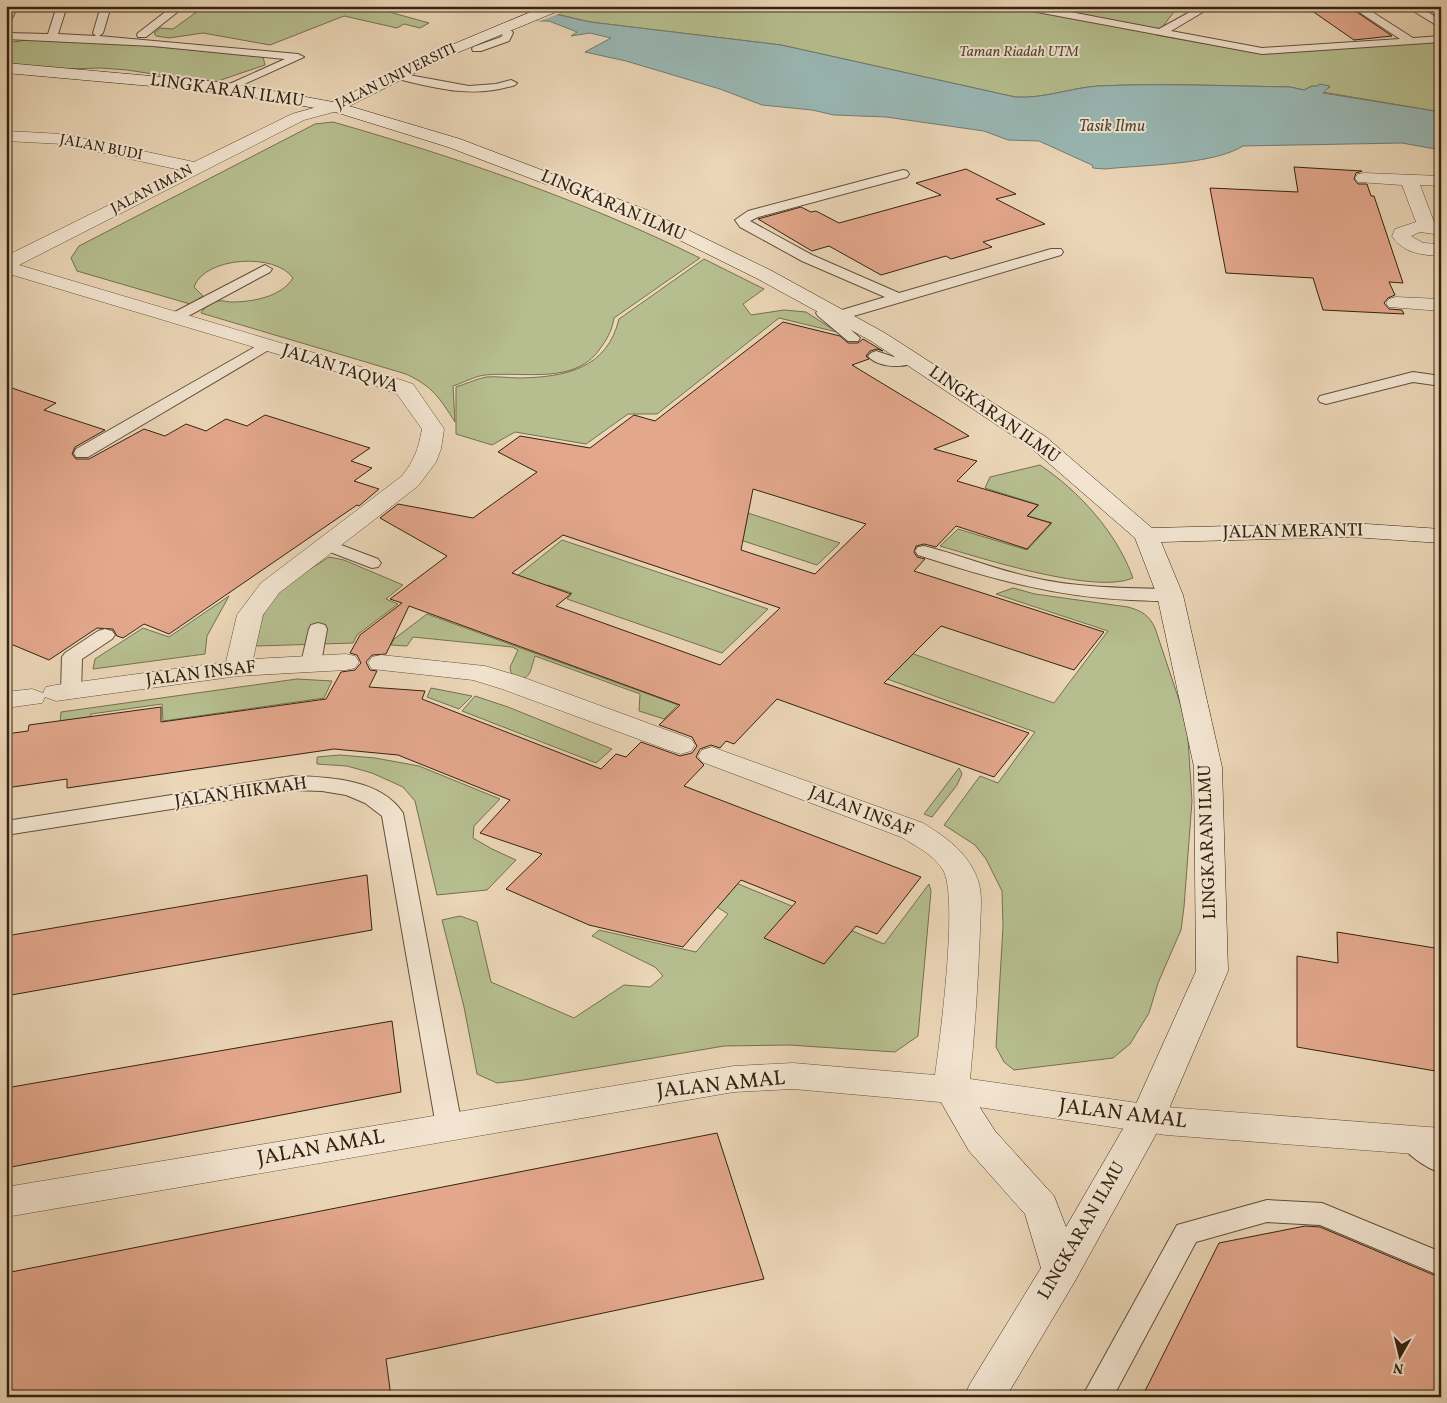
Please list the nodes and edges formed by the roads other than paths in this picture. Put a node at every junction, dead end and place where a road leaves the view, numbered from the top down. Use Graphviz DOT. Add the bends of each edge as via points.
graph roads {
  1 [pos="13,6"];
  2 [pos="62,6"];
  3 [pos="106,6"];
  4 [pos="180,6"];
  5 [pos="1021,6"];
  6 [pos="1066,6"];
  7 [pos="1355,6"];
  8 [pos="1410,6"];
  9 [pos="554,8"];
  10 [pos="1199,10"];
  11 [pos="1056,12"];
  12 [pos="502,14"];
  13 [pos="6,20"];
  14 [pos="476,24"];
  15 [pos="1441,25"];
  16 [pos="500,31"];
  17 [pos="52,33"];
  18 [pos="98,34"];
  19 [pos="1159,34"];
  20 [pos="8,36"];
  21 [pos="142,36"];
  22 [pos="1441,39"];
  23 [pos="1411,41"];
  24 [pos="477,49"];
  25 [pos="310,52"];
  26 [pos="298,57"];
  27 [pos="6,68"];
  28 [pos="398,76"];
  29 [pos="510,83"];
  30 [pos="229,88"];
  31 [pos="330,99"];
  32 [pos="302,109"];
  33 [pos="6,136"];
  34 [pos="196,168"];
  35 [pos="903,174"];
  36 [pos="1364,178"];
  37 [pos="1409,180"];
  38 [pos="1440,181"];
  39 [pos="1434,228"];
  40 [pos="1436,250"];
  41 [pos="1056,252"];
  42 [pos="6,265"];
  43 [pos="265,269"];
  44 [pos="1441,271"];
  45 [pos="802,296"];
  46 [pos="898,298"];
  47 [pos="1396,303"];
  48 [pos="1441,306"];
  49 [pos="837,316"];
  50 [pos="174,318"];
  51 [pos="853,338"];
  52 [pos="267,345"];
  53 [pos="876,356"];
  54 [pos="911,358"];
  55 [pos="1441,381"];
  56 [pos="1326,400"];
  57 [pos="82,453"];
  58 [pos="1146,535"];
  59 [pos="1441,536"];
  60 [pos="328,545"];
  61 [pos="924,551"];
  62 [pos="372,562"];
  63 [pos="1170,595"];
  64 [pos="318,629"];
  65 [pos="105,635"];
  66 [pos="311,662"];
  67 [pos="346,662"];
  68 [pos="381,663"];
  69 [pos="238,668"];
  70 [pos="41,695"];
  71 [pos="681,745"];
  72 [pos="712,756"];
  73 [pos="6,828"];
  74 [pos="951,1090"];
  75 [pos="1147,1118"];
  76 [pos="449,1126"];
  77 [pos="1426,1141"];
  78 [pos="1441,1162"];
  79 [pos="6,1202"];
  80 [pos="1441,1264"];
  81 [pos="1061,1270"];
  82 [pos="984,1397"];
  83 [pos="1097,1397"];
  1 -- 13 [label="lane"];
  2 -- 17 [label="lane"];
  3 -- 18 [label="lane"];
  4 -- 21 [label="lane"];
  5 -- 11 [label="lane"];
  6 -- 11 [label="lane"];
  7 -- 23 [label="lane"];
  8 -- 15 [label="lane"];
  9 -- 16 [label="street, JALAN UNIVERSITI"];
  10 -- 19 [label="lane"];
  11 -- 19 [label="lane"];
  12 -- 14 [label="street"];
  16 -- 24 [label="lane" via="508,33 508,36"];
  16 -- 28 [label="street, JALAN UNIVERSITI"];
  19 -- 23 [label="lane" via="1262,52"];
  20 -- 26 [label="lane" via="98,38"];
  22 -- 23 [label="lane"];
  25 -- 26 [label="lane"];
  26 -- 30 [label="lane"];
  27 -- 30 [label="street, LINGKARAN ILMU"];
  28 -- 29 [label="lane" via="473,89 499,88"];
  28 -- 31 [label="street, JALAN UNIVERSITI"];
  30 -- 32 [label="street, LINGKARAN ILMU"];
  31 -- 32 [label="street, JALAN UNIVERSITI"];
  31 -- 45 [label="street, LINGKARAN ILMU" via="641,214"];
  32 -- 34 [label="street, JALAN IMAN"];
  33 -- 34 [label="street, JALAN BUDI" via="63,139"];
  34 -- 42 [label="street, JALAN IMAN"];
  35 -- 46 [label="lane" via="753,214 742,220 807,258"];
  36 -- 37 [label="street"];
  37 -- 38 [label="street"];
  37 -- 39 [label="street"];
  39 -- 40 [label="street" via="1411,228 1401,236 1414,246"];
  40 -- 44 [label="street"];
  41 -- 46 [label="lane"];
  42 -- 50 [label="street, JALAN TAQWA"];
  43 -- 50 [label="lane"];
  45 -- 49 [label="street, LINGKARAN ILMU"];
  45 -- 51 [label="lane"];
  46 -- 49 [label="lane"];
  47 -- 48 [label="street"];
  49 -- 54 [label="street, LINGKARAN ILMU"];
  50 -- 52 [label="street, JALAN TAQWA"];
  52 -- 57 [label="lane"];
  52 -- 60 [label="street, JALAN TAQWA" via="404,389 433,429 425,462 410,482"];
  53 -- 54 [label="lane" via="892,362"];
  54 -- 58 [label="street, LINGKARAN ILMU" via="1038,442"];
  55 -- 56 [label="lane" via="1413,377"];
  58 -- 59 [label="street, JALAN MERANTI" via="1352,530"];
  58 -- 63 [label="street, LINGKARAN ILMU"];
  60 -- 62 [label="lane"];
  60 -- 69 [label="street, JALAN TAQWA" via="270,588 250,615"];
  61 -- 63 [label="lane" via="1003,576 1048,586"];
  63 -- 75 [label="street, LINGKARAN ILMU" via="1208,767 1212,971"];
  64 -- 66 [label="lane"];
  65 -- 70 [label="lane" via="72,657"];
  66 -- 67 [label="street, JALAN INSAF"];
  66 -- 69 [label="street, JALAN INSAF"];
  68 -- 71 [label="street" via="475,672 512,682"];
  69 -- 70 [label="street, JALAN INSAF"];
  72 -- 74 [label="street, JALAN INSAF" via="912,830 949,856 959,870 965,889 963,981"];
  73 -- 76 [label="lane, JALAN HIKMAH" via="293,783 324,784 371,797 392,813"];
  74 -- 75 [label="street, JALAN AMAL"];
  74 -- 76 [label="street, JALAN AMAL" via="793,1076 734,1079"];
  74 -- 81 [label="street" via="982,1141 1041,1207"];
  75 -- 77 [label="street, JALAN AMAL"];
  75 -- 81 [label="street, LINGKARAN ILMU"];
  76 -- 79 [label="street, JALAN AMAL"];
  77 -- 78 [label="lane"];
  80 -- 83 [label="lane" via="1322,1214 1267,1211 1187,1233"];
  81 -- 82 [label="street, LINGKARAN ILMU"];
}
